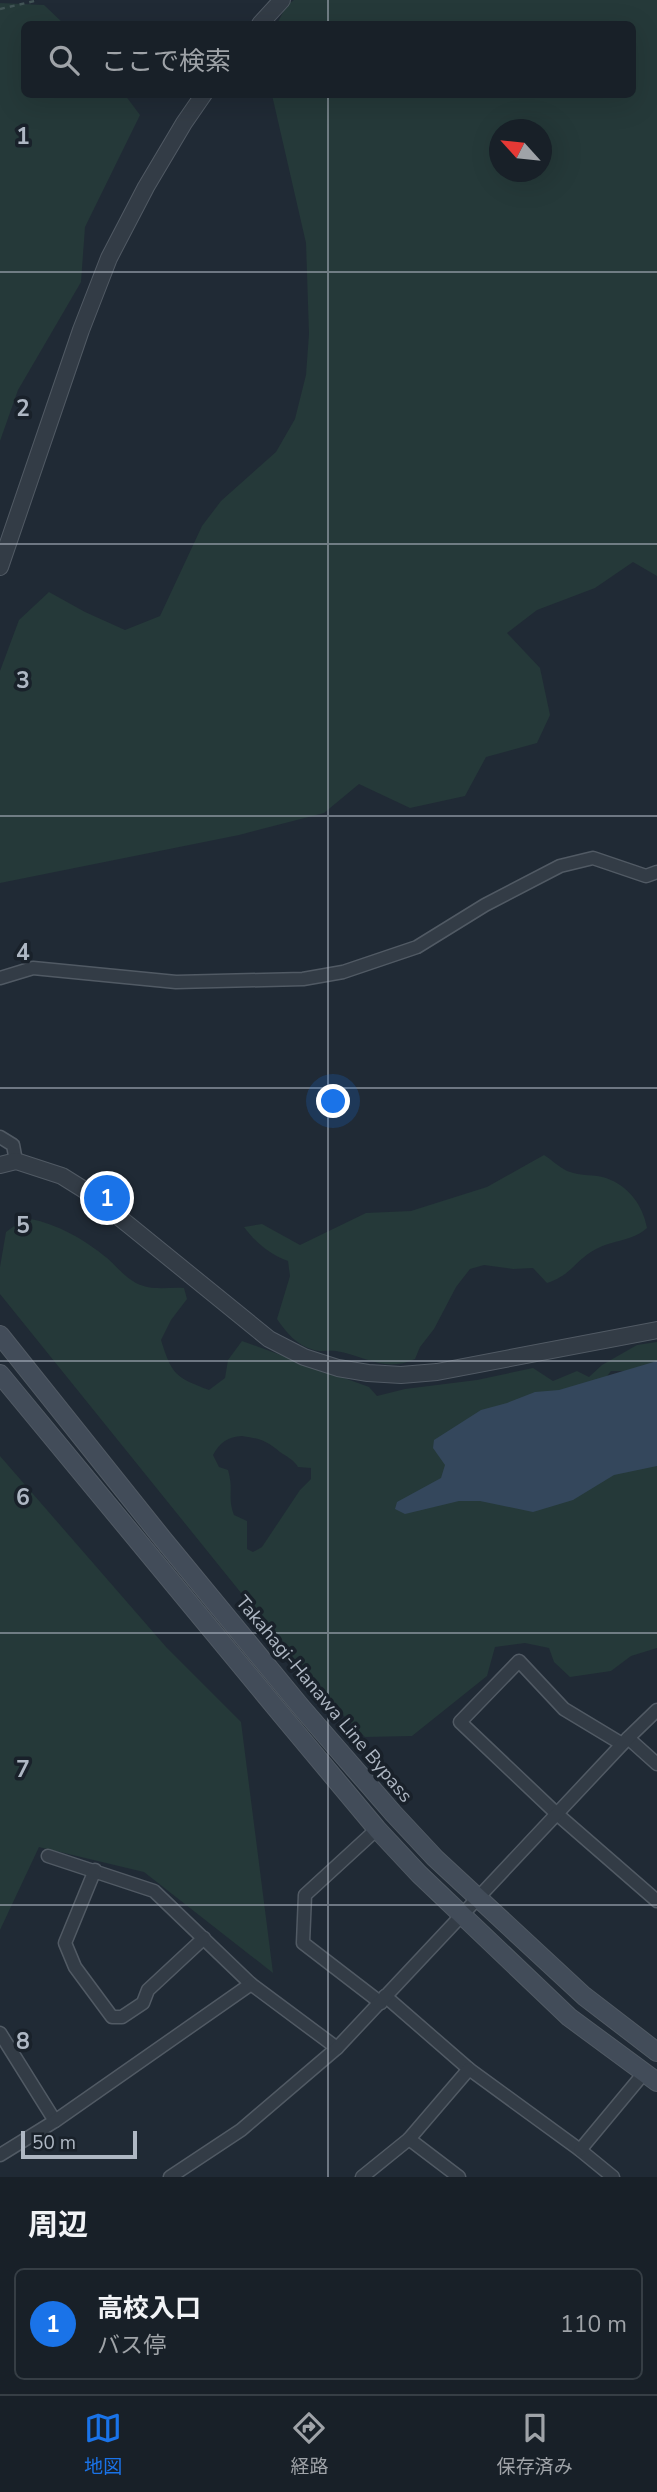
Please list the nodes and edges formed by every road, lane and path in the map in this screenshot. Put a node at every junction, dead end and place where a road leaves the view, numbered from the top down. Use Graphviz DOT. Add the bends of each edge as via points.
graph roads {
  1 [pos="39,0"];
  2 [pos="282,0"];
  3 [pos="0,9"];
  4 [pos="263,21"];
  5 [pos="201,98"];
  6 [pos="0,567"];
  7 [pos="657,872"];
  8 [pos="0,978"];
  9 [pos="0,1137"];
  10 [pos="8,1163"];
  11 [pos="657,1330"];
  12 [pos="0,1335"];
  13 [pos="0,1374"];
  14 [pos="657,1710"];
  15 [pos="625,1741"];
  16 [pos="657,1764"];
  17 [pos="557,1814"];
  18 [pos="377,1829"];
  19 [pos="48,1856"];
  20 [pos="95,1870"];
  21 [pos="478,1898"];
  22 [pos="657,1902"];
  23 [pos="460,1916"];
  24 [pos="204,1938"];
  25 [pos="250,1984"];
  26 [pos="383,2000"];
  27 [pos="0,2033"];
  28 [pos="337,2048"];
  29 [pos="657,2052"];
  30 [pos="469,2069"];
  31 [pos="651,2077"];
  32 [pos="55,2121"];
  33 [pos="409,2139"];
  34 [pos="580,2150"];
  35 [pos="0,2155"];
  36 [pos="170,2177"];
  37 [pos="362,2177"];
  38 [pos="458,2177"];
  39 [pos="612,2177"];
  1 -- 3 [label="path"];
  2 -- 4 [label="street"];
  5 -- 6 [label="street" via="109,258"];
  7 -- 8 [label="street" via="646,876 593,858 560,866 417,947 342,972 303,979 176,982 33,968"];
  9 -- 10 [label="street" via="13,1145"];
  10 -- 11 [label="street" via="62,1176 269,1339 338,1368 401,1375 437,1372"];
  12 -- 21 [label="main road, Takahagi-Hanawa Line Bypass" via="300,1707 401,1822"];
  13 -- 18 [label="main road"];
  14 -- 15 [label="street"];
  15 -- 16 [label="street"];
  15 -- 17 [label="street"];
  15 -- 17 [label="street" via="564,1709 519,1661 460,1722"];
  17 -- 21 [label="street"];
  17 -- 22 [label="street"];
  18 -- 23 [label="main road"];
  18 -- 26 [label="street" via="305,1895 303,1943"];
  19 -- 20 [label="street"];
  20 -- 24 [label="street" via="155,1891"];
  20 -- 24 [label="street" via="65,1942 75,1967 113,2017 122,2017 143,2003 148,1990"];
  21 -- 23 [label="street"];
  21 -- 29 [label="main road, Takahagi-Hanawa Line Bypass" via="584,1996"];
  23 -- 26 [label="street"];
  23 -- 31 [label="main road" via="569,2017"];
  24 -- 25 [label="street"];
  25 -- 28 [label="street"];
  25 -- 32 [label="street"];
  26 -- 28 [label="street"];
  26 -- 30 [label="street"];
  27 -- 32 [label="street"];
  28 -- 36 [label="street" via="241,2130"];
  30 -- 33 [label="street"];
  30 -- 34 [label="street"];
  31 -- 34 [label="street"];
  32 -- 35 [label="street"];
  33 -- 37 [label="street"];
  33 -- 38 [label="street"];
  34 -- 39 [label="street"];
}
